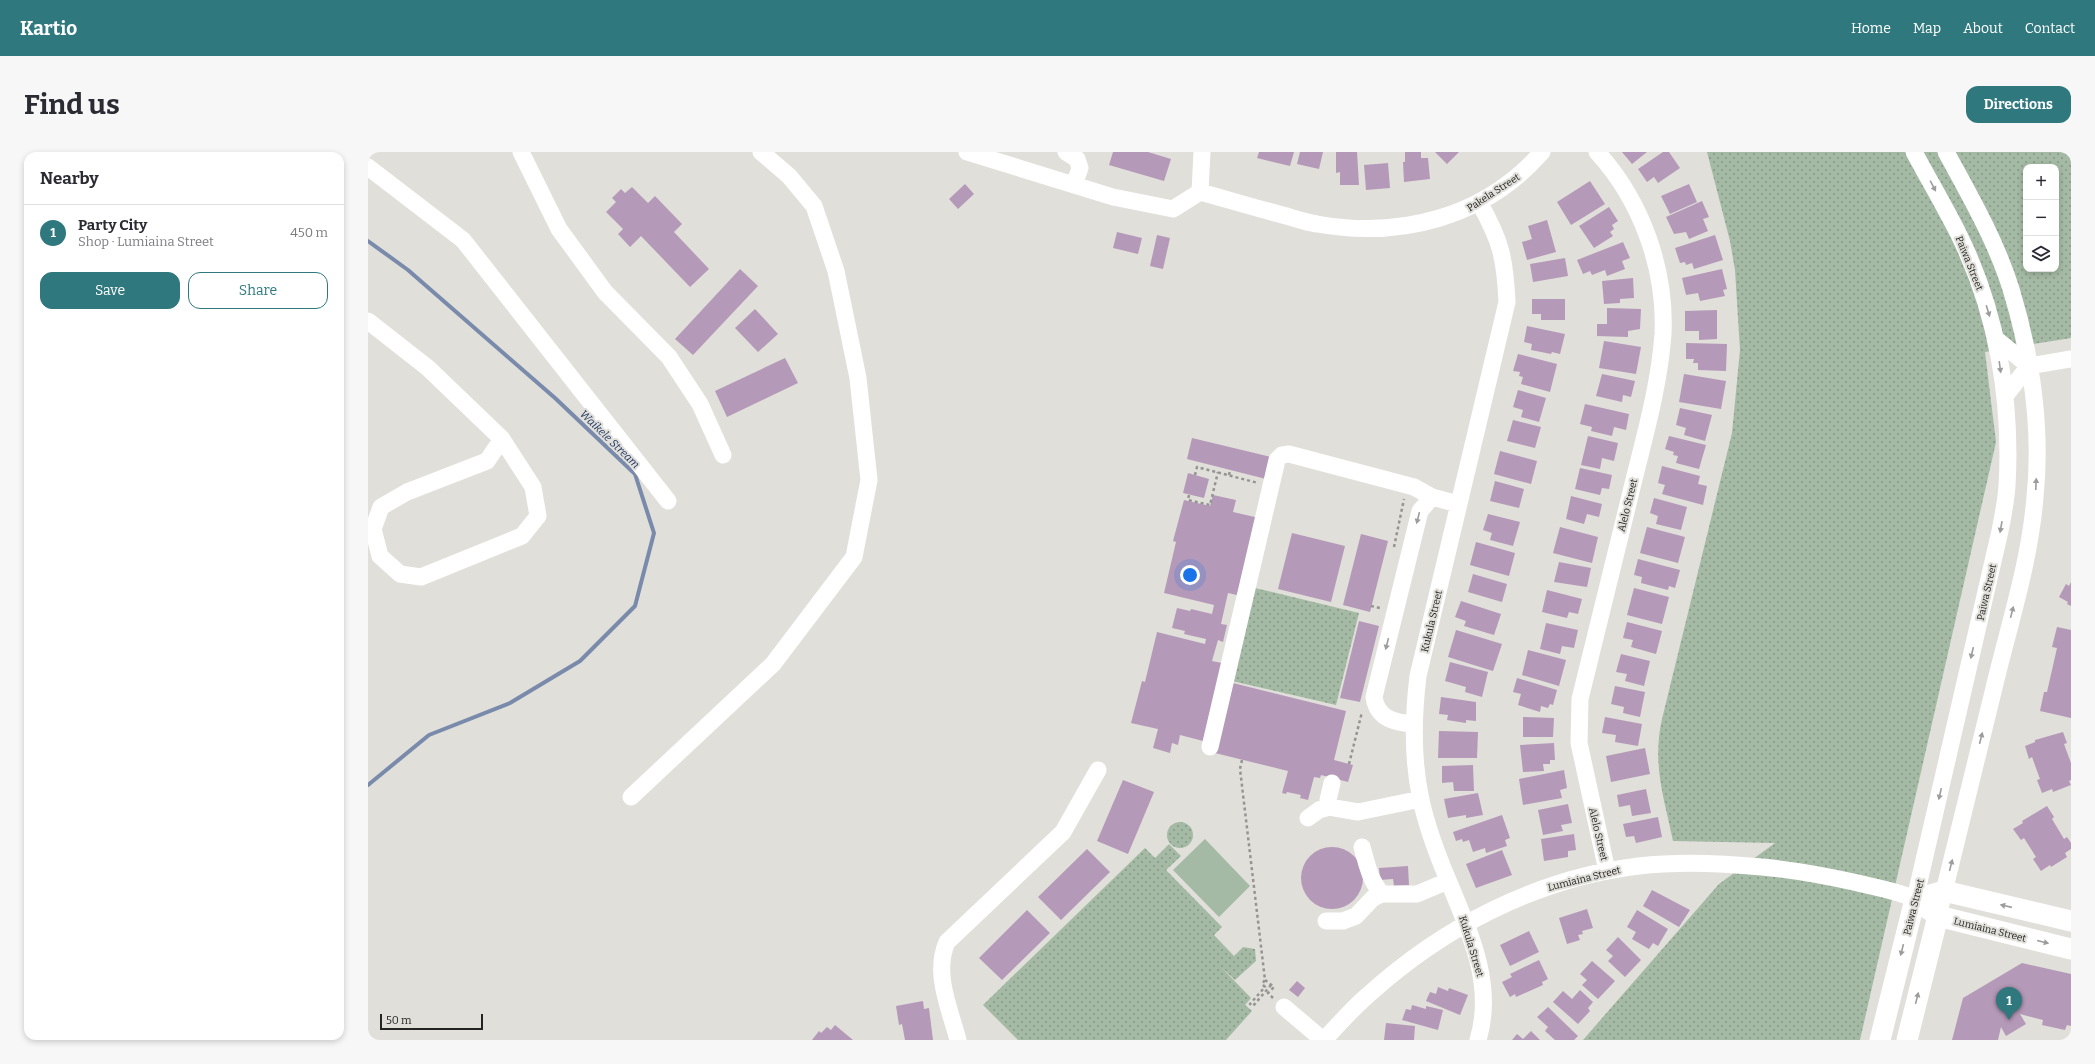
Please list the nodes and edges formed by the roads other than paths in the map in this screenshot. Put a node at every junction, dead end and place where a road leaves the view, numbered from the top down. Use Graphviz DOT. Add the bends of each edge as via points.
graph roads {
  1 [pos="521,152"];
  2 [pos="760,152"];
  3 [pos="967,152"];
  4 [pos="1066,152"];
  5 [pos="1202,152"];
  6 [pos="1542,152"];
  7 [pos="1596,152"];
  8 [pos="1914,152"];
  9 [pos="1946,152"];
  10 [pos="368,167"];
  11 [pos="1074,186"];
  12 [pos="1200,192"];
  13 [pos="1479,202"];
  14 [pos="368,321"];
  15 [pos="1996,338"];
  16 [pos="2071,360"];
  17 [pos="2029,366"];
  18 [pos="2005,396"];
  19 [pos="502,439"];
  20 [pos="723,455"];
  21 [pos="1432,497"];
  22 [pos="668,501"];
  23 [pos="1458,504"];
  24 [pos="1414,724"];
  25 [pos="1210,747"];
  26 [pos="1098,770"];
  27 [pos="1332,783"];
  28 [pos="631,796"];
  29 [pos="1421,799"];
  30 [pos="1329,807"];
  31 [pos="1308,818"];
  32 [pos="1362,847"];
  33 [pos="1607,871"];
  34 [pos="1448,881"];
  35 [pos="1944,891"];
  36 [pos="1382,894"];
  37 [pos="1915,899"];
  38 [pos="1938,916"];
  39 [pos="1326,921"];
  40 [pos="2071,922"];
  41 [pos="1466,923"];
  42 [pos="2071,949"];
  43 [pos="1284,1007"];
  44 [pos="958,1040"];
  45 [pos="1323,1040"];
  46 [pos="1478,1040"];
  47 [pos="1880,1040"];
  48 [pos="1907,1040"];
  1 -- 20 [label="street" via="559,229 605,292 669,357 700,404"];
  2 -- 28 [label="street" via="789,176 814,206 836,271 858,378 869,480 854,556 773,664"];
  3 -- 11 [label="street"];
  4 -- 11 [label="street" via="1077,159 1080,168"];
  5 -- 12 [label="street"];
  6 -- 13 [label="street, Pakela Street" via="1517,177"];
  7 -- 33 [label="street, Alelo Street" via="1611,167 1630,197 1652,248 1658,276 1663,334 1654,397 1580,699 1579,743"];
  8 -- 15 [label="street, Paiwa Street, one-way" via="1959,236 1982,292"];
  9 -- 17 [label="street" via="1974,202 2010,287"];
  10 -- 22 [label="street" via="463,240"];
  11 -- 12 [label="street" via="1173,209"];
  12 -- 13 [label="street, Pakela Street" via="1316,224 1363,228 1431,221 1465,210"];
  13 -- 23 [label="street, Kukula Street" via="1491,223 1503,254 1507,302"];
  14 -- 19 [label="street" via="428,368"];
  15 -- 17 [label="street"];
  15 -- 18 [label="street, Paiwa Street, one-way"];
  16 -- 17 [label="street"];
  17 -- 18 [label="street"];
  35 -- 17 [label="street, one-way" via="2036,497 2037,455"];
  18 -- 37 [label="street, Paiwa Street, one-way" via="2008,432 2007,486 2000,531"];
  19 -- 19 [label="street" via="533,486 538,516 522,536 421,577 400,574 380,556 373,529 381,507 407,492 487,461"];
  21 -- 23 [label="street"];
  21 -- 24 [label="street, one-way" via="1420,510 1374,697 1375,705 1384,717 1404,724"];
  21 -- 25 [label="street" via="1414,487 1290,454 1282,455 1277,460"];
  23 -- 24 [label="street, Kukula Street" via="1418,676"];
  24 -- 29 [label="street, Kukula Street"];
  26 -- 44 [label="street" via="1063,832 947,942 941,962 941,976"];
  27 -- 30 [label="street"];
  29 -- 30 [label="street" via="1358,812"];
  29 -- 34 [label="street, Kukula Street"];
  30 -- 31 [label="street"];
  32 -- 36 [label="street" via="1369,873"];
  33 -- 37 [label="street, Lumiaina Street" via="1690,863 1781,869 1900,893"];
  33 -- 41 [label="street, Lumiaina Street" via="1547,887 1493,908"];
  34 -- 36 [label="street" via="1417,894"];
  34 -- 41 [label="street, Kukula Street"];
  35 -- 37 [label="main road"];
  35 -- 38 [label="street"];
  40 -- 35 [label="main road, one-way"];
  36 -- 39 [label="street" via="1374,898 1356,916 1343,921"];
  37 -- 38 [label="main road, Lumiaina Street"];
  37 -- 47 [label="main road, Paiwa Street, one-way"];
  38 -- 42 [label="main road, Lumiaina Street, one-way"];
  48 -- 38 [label="main road, one-way"];
  41 -- 45 [label="street, Lumiaina Street" via="1421,952 1367,996"];
  41 -- 46 [label="street, Kukula Street" via="1480,966 1484,988 1484,1015"];
  43 -- 45 [label="street"];
}
